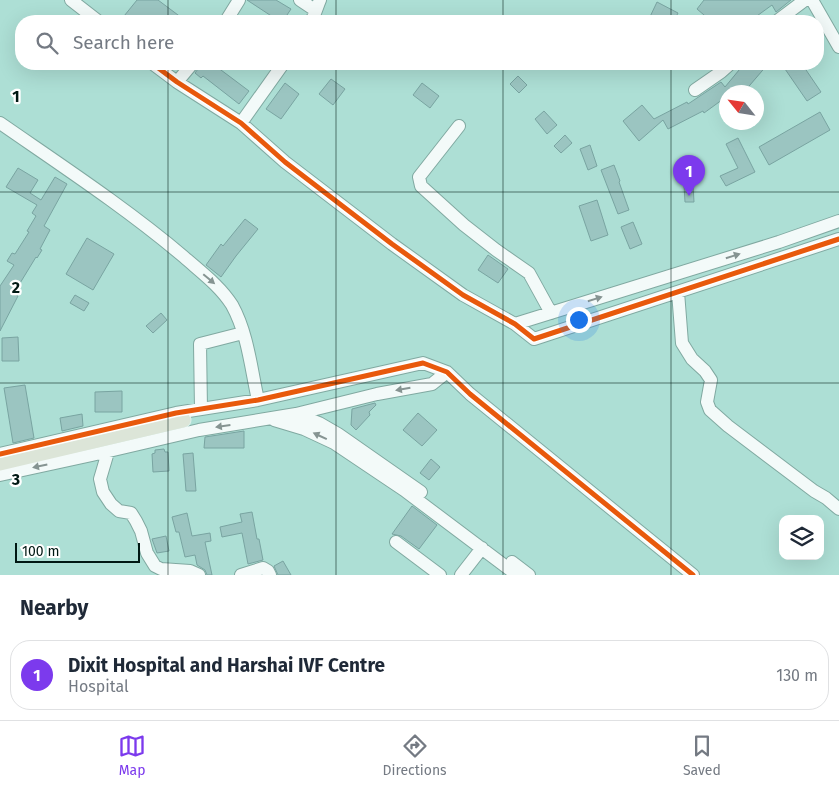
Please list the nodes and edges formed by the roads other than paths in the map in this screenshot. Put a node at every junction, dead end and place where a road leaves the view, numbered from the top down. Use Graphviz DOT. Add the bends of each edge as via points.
graph roads {
  1 [pos="71,0"];
  2 [pos="239,0"];
  3 [pos="300,0"];
  4 [pos="804,0"];
  5 [pos="812,0"];
  6 [pos="315,10"];
  7 [pos="90,15"];
  8 [pos="230,15"];
  9 [pos="785,15"];
  10 [pos="821,15"];
  11 [pos="824,21"];
  12 [pos="839,47"];
  13 [pos="162,70"];
  14 [pos="187,70"];
  15 [pos="279,70"];
  16 [pos="723,70"];
  17 [pos="177,82"];
  18 [pos="695,90"];
  19 [pos="0,123"];
  20 [pos="242,123"];
  21 [pos="459,126"];
  22 [pos="839,221"];
  23 [pos="839,239"];
  24 [pos="678,292"];
  25 [pos="551,313"];
  26 [pos="514,324"];
  27 [pos="243,333"];
  28 [pos="447,372"];
  29 [pos="258,400"];
  30 [pos="201,409"];
  31 [pos="296,414"];
  32 [pos="272,419"];
  33 [pos="183,420"];
  34 [pos="108,452"];
  35 [pos="0,454"];
  36 [pos="0,463"];
  37 [pos="0,475"];
  38 [pos="839,508"];
  39 [pos="396,542"];
  40 [pos="482,548"];
  41 [pos="199,575"];
  42 [pos="241,575"];
  43 [pos="270,575"];
  44 [pos="440,575"];
  45 [pos="461,575"];
  46 [pos="517,575"];
  47 [pos="529,575"];
  48 [pos="693,575"];
  1 -- 7 [label="street"];
  2 -- 8 [label="street"];
  3 -- 6 [label="street"];
  4 -- 9 [label="street"];
  5 -- 10 [label="street"];
  11 -- 12 [label="street"];
  13 -- 17 [label="street"];
  14 -- 17 [label="street"];
  15 -- 20 [label="street"];
  16 -- 18 [label="street"];
  17 -- 20 [label="street"];
  19 -- 27 [label="street, one-way" via="172,247 222,292 236,313"];
  20 -- 26 [label="street" via="285,162 392,244 463,295"];
  21 -- 25 [label="street" via="419,177 421,186 470,230 530,273"];
  25 -- 22 [label="street, one-way"];
  23 -- 24 [label="street"];
  24 -- 26 [label="street" via="534,339"];
  24 -- 38 [label="street" via="682,343 711,380 707,402 710,410"];
  25 -- 26 [label="street"];
  27 -- 29 [label="street"];
  27 -- 30 [label="street" via="200,344"];
  28 -- 29 [label="street" via="422,363"];
  28 -- 31 [label="street, one-way" via="432,384"];
  28 -- 48 [label="street"];
  29 -- 30 [label="street"];
  30 -- 35 [label="street"];
  31 -- 32 [label="street"];
  31 -- 47 [label="street" via="346,439"];
  32 -- 34 [label="street, one-way" via="199,430"];
  40 -- 32 [label="street, one-way" via="334,443"];
  33 -- 36 [label="main road"];
  34 -- 37 [label="street, one-way"];
  34 -- 41 [label="street" via="100,479 103,492 111,504 119,511 131,514 136,521 155,566"];
  39 -- 44 [label="street"];
  40 -- 45 [label="street"];
  40 -- 46 [label="street"];
  42 -- 43 [label="street" via="263,568"];
}
